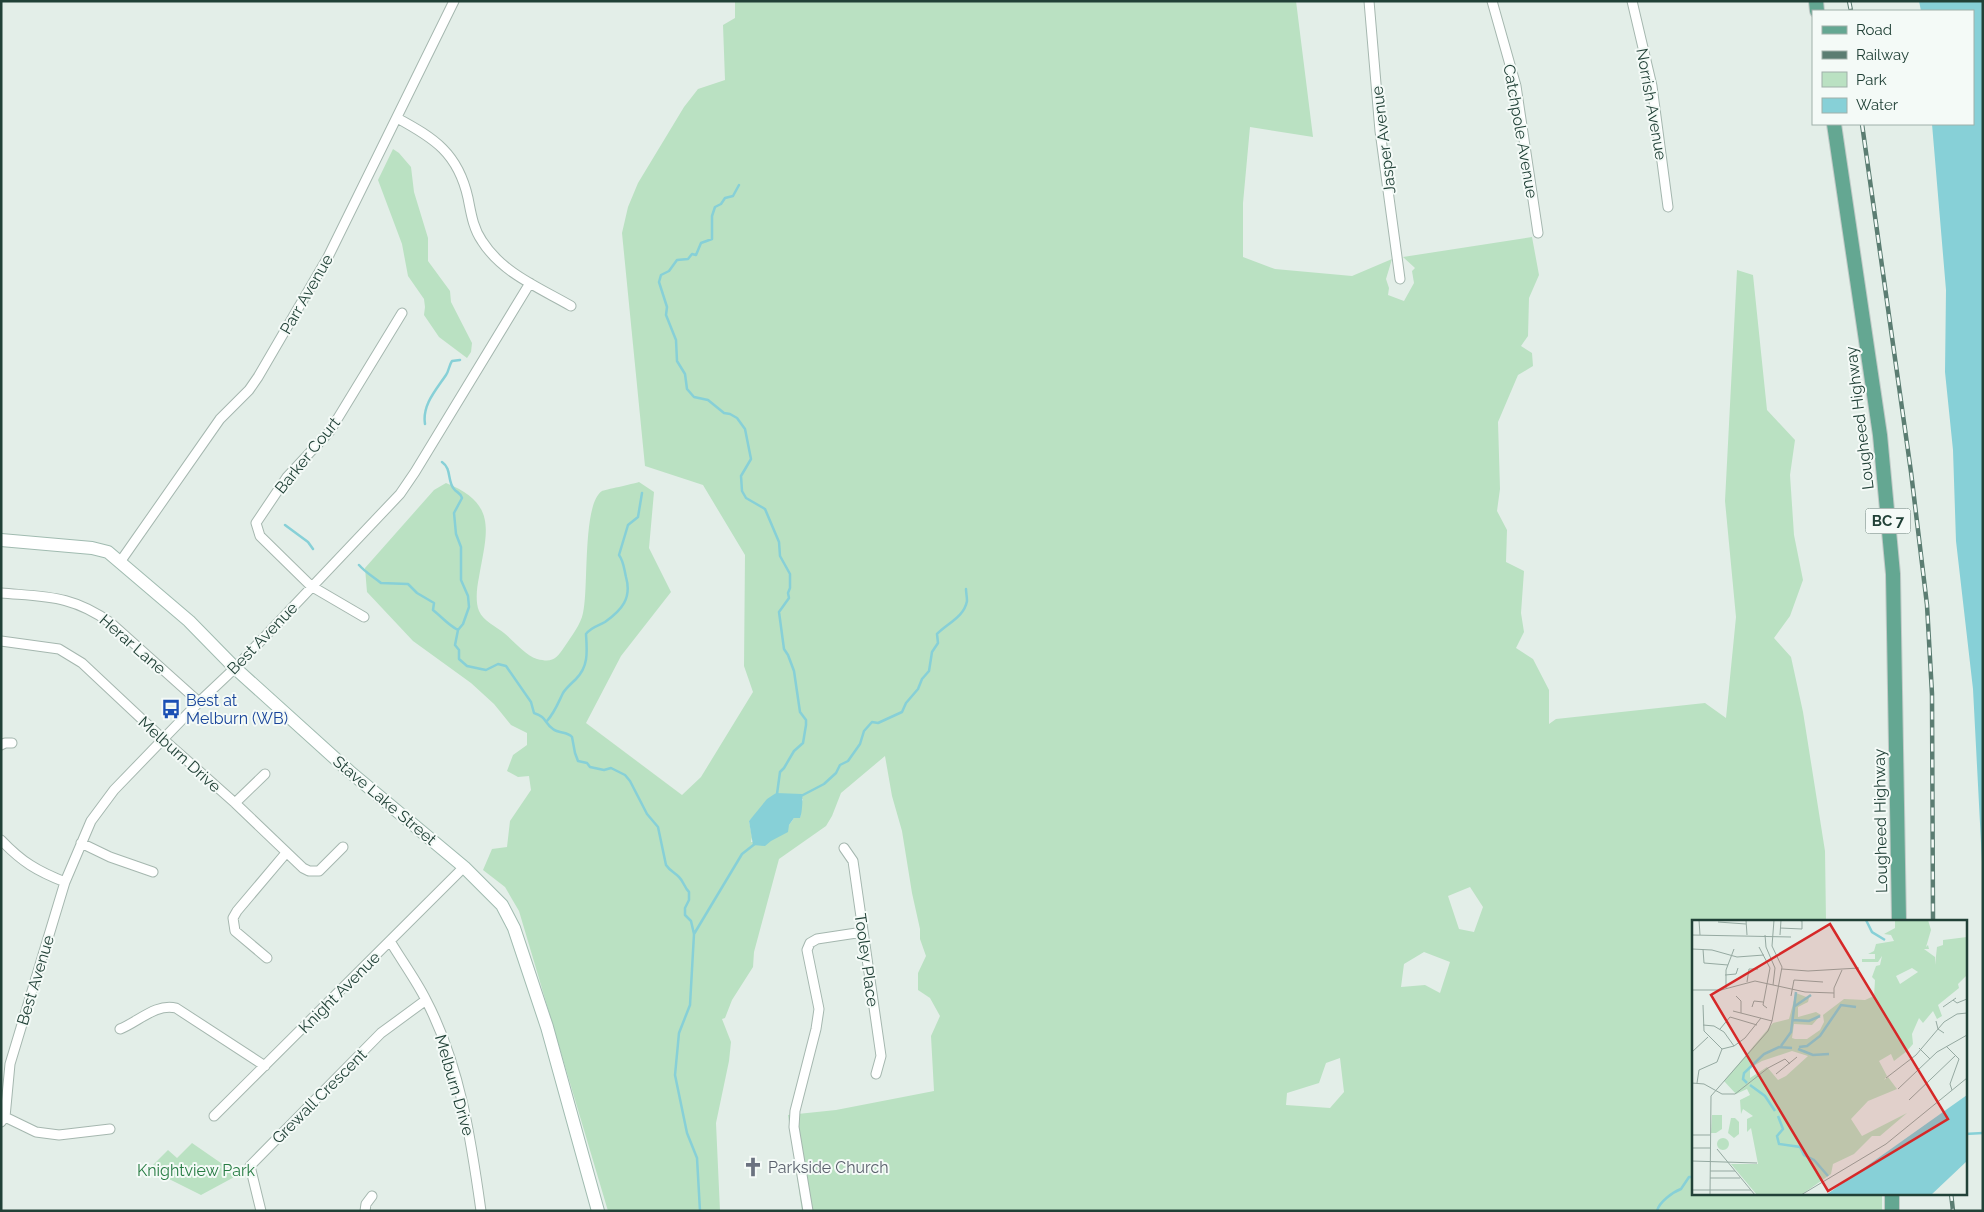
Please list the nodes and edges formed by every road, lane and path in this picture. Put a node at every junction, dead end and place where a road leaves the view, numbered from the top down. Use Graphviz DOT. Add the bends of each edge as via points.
graph roads {
  1 [pos="454,1"];
  2 [pos="1368,1"];
  3 [pos="1492,1"];
  4 [pos="1632,1"];
  5 [pos="397,118"];
  6 [pos="1834,125"];
  7 [pos="1668,207"];
  8 [pos="1538,233"];
  9 [pos="1400,279"];
  10 [pos="530,283"];
  11 [pos="571,306"];
  12 [pos="402,313"];
  13 [pos="1,540"];
  14 [pos="120,562"];
  15 [pos="311,586"];
  16 [pos="1,593"];
  17 [pos="364,617"];
  18 [pos="1,641"];
  19 [pos="235,668"];
  20 [pos="199,702"];
  21 [pos="163,739"];
  22 [pos="12,743"];
  23 [pos="1,745"];
  24 [pos="265,774"];
  25 [pos="235,803"];
  26 [pos="1,840"];
  27 [pos="81,844"];
  28 [pos="343,847"];
  29 [pos="844,848"];
  30 [pos="286,853"];
  31 [pos="464,867"];
  32 [pos="153,872"];
  33 [pos="65,882"];
  34 [pos="1899,920"];
  35 [pos="863,932"];
  36 [pos="390,941"];
  37 [pos="267,958"];
  38 [pos="426,1000"];
  39 [pos="120,1029"];
  40 [pos="5,1063"];
  41 [pos="264,1066"];
  42 [pos="876,1074"];
  43 [pos="214,1116"];
  44 [pos="3,1120"];
  45 [pos="110,1129"];
  46 [pos="1892,1194"];
  47 [pos="372,1196"];
  48 [pos="261,1211"];
  49 [pos="364,1211"];
  50 [pos="481,1211"];
  51 [pos="598,1211"];
  52 [pos="808,1211"];
  53 [pos="1892,1211"];
  1 -- 5 [label="street, Parr Avenue"];
  2 -- 9 [label="street, Jasper Avenue" via="1380,132"];
  3 -- 8 [label="street, Catchpole Avenue" via="1516,86"];
  4 -- 7 [label="street, Norrish Avenue" via="1652,86"];
  5 -- 10 [label="street" via="444,149 464,184 472,220 482,242 498,262"];
  5 -- 14 [label="street, Parr Avenue" via="328,256 258,377 220,419"];
  6 -- 34 [label="main road, Lougheed Highway / BC 7" via="1880,435 1893,574"];
  10 -- 11 [label="street"];
  10 -- 15 [label="street, Best Avenue" via="408,483"];
  12 -- 15 [label="street, Barker Court" via="330,430 286,477 257,519 260,536"];
  13 -- 14 [label="main road, Stave Lake Street" via="92,548 108,552"];
  14 -- 19 [label="main road, Stave Lake Street" via="189,621"];
  15 -- 17 [label="street, Barker Court"];
  15 -- 19 [label="street, Best Avenue"];
  16 -- 20 [label="street, Herar Lane" via="50,596 96,612"];
  18 -- 21 [label="street, Melburn Drive" via="59,649 82,663"];
  19 -- 20 [label="street, Best Avenue"];
  19 -- 31 [label="main road, Stave Lake Street"];
  20 -- 21 [label="street, Best Avenue"];
  21 -- 25 [label="street, Melburn Drive"];
  21 -- 27 [label="street, Best Avenue" via="114,790 100,808"];
  22 -- 23 [label="street"];
  24 -- 25 [label="street"];
  25 -- 30 [label="street, Melburn Drive"];
  26 -- 33 [label="street" via="30,867"];
  27 -- 32 [label="street"];
  27 -- 33 [label="street, Best Avenue"];
  28 -- 30 [label="street, Melburn Drive" via="319,871 309,871"];
  29 -- 35 [label="street, Tooley Place" via="853,861"];
  30 -- 37 [label="street" via="233,918 235,931"];
  31 -- 36 [label="street, Knight Avenue"];
  31 -- 51 [label="main road, Stave Lake Street" via="502,905 514,928 547,1027"];
  33 -- 40 [label="street, Best Avenue"];
  35 -- 42 [label="street, Tooley Place" via="881,1056"];
  35 -- 52 [label="street" via="817,939 807,950 819,1009 795,1110 794,1127"];
  36 -- 38 [label="street, Melburn Drive"];
  36 -- 41 [label="street, Knight Avenue"];
  38 -- 48 [label="street, Grewall Crescent" via="381,1033 250,1166"];
  38 -- 50 [label="street, Melburn Drive" via="446,1044 465,1113"];
  39 -- 41 [label="street" via="158,1009 176,1008"];
  40 -- 44 [label="street, Best Avenue"];
  41 -- 43 [label="street, Knight Avenue"];
  44 -- 45 [label="street" via="36,1132 59,1135"];
  46 -- 53 [label="main road"];
  47 -- 49 [label="street"];
}
